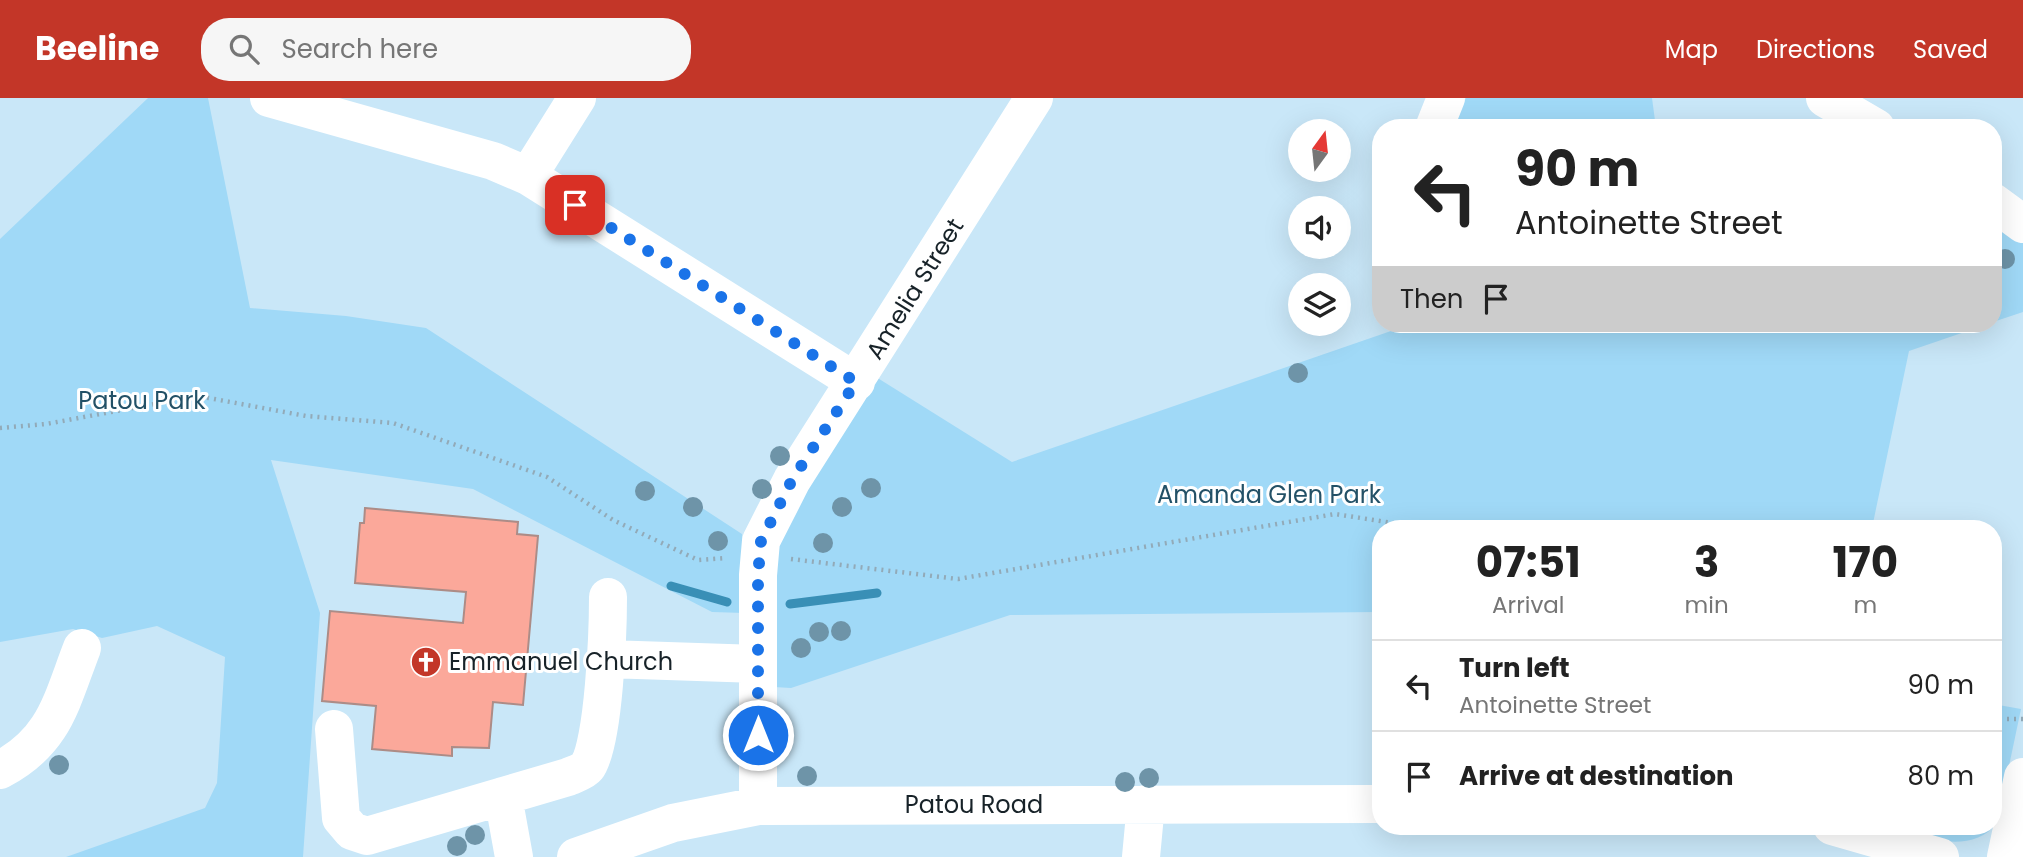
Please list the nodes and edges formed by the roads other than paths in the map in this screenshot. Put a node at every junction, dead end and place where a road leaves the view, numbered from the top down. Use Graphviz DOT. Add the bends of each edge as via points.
graph roads {
  1 [pos="269,98"];
  2 [pos="577,98"];
  3 [pos="1034,98"];
  4 [pos="1446,98"];
  5 [pos="1825,98"];
  6 [pos="1437,119"];
  7 [pos="1861,119"];
  8 [pos="527,176"];
  9 [pos="2002,209"];
  10 [pos="2023,224"];
  11 [pos="856,382"];
  12 [pos="608,597"];
  13 [pos="82,648"];
  14 [pos="607,659"];
  15 [pos="758,664"];
  16 [pos="334,729"];
  17 [pos="0,770"];
  18 [pos="2023,777"];
  19 [pos="503,796"];
  20 [pos="1146,804"];
  21 [pos="1372,804"];
  22 [pos="758,806"];
  23 [pos="1863,835"];
  24 [pos="514,857"];
  25 [pos="576,857"];
  26 [pos="1141,857"];
  27 [pos="1940,857"];
  28 [pos="2006,857"];
  1 -- 8 [label="street" via="493,161"];
  2 -- 8 [label="street"];
  3 -- 11 [label="street, Amelia Street"];
  4 -- 6 [label="street"];
  5 -- 7 [label="street"];
  8 -- 11 [label="street"];
  9 -- 10 [label="street"];
  11 -- 15 [label="street, Amelia Street" via="769,520 758,555"];
  12 -- 14 [label="street"];
  13 -- 17 [label="street" via="50,729 28,753"];
  14 -- 15 [label="street"];
  14 -- 19 [label="street" via="594,754 585,769"];
  15 -- 22 [label="street, Amelia Street"];
  16 -- 19 [label="street" via="341,818 352,831 367,836"];
  18 -- 28 [label="street"];
  19 -- 24 [label="street"];
  20 -- 21 [label="street, Patou Road"];
  20 -- 22 [label="street, Patou Road"];
  20 -- 26 [label="street"];
  22 -- 25 [label="street, Patou Road" via="673,823"];
  23 -- 27 [label="street"];
}
